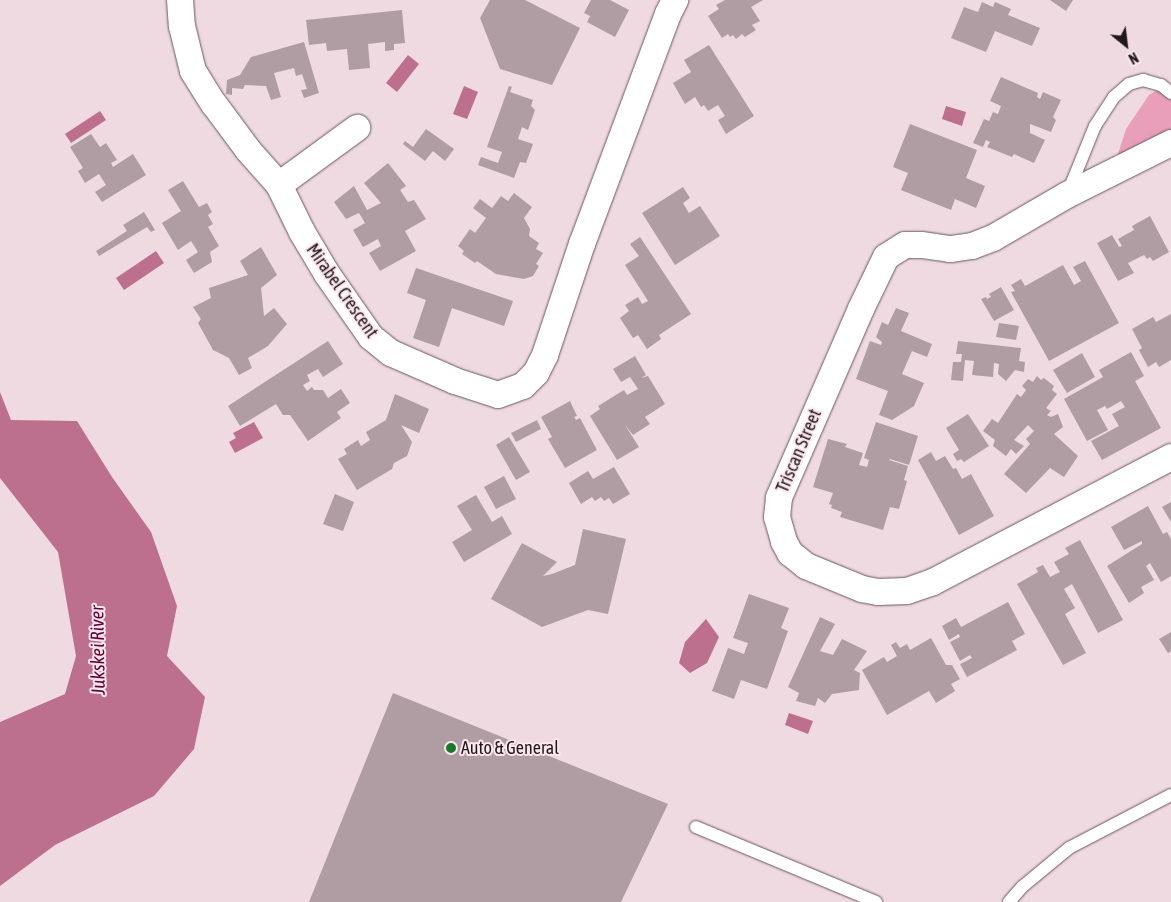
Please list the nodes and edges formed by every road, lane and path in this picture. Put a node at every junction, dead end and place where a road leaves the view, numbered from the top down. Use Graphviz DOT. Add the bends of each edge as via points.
graph roads {
  1 [pos="180,0"];
  2 [pos="675,0"];
  3 [pos="1171,93"];
  4 [pos="357,128"];
  5 [pos="1171,143"];
  6 [pos="279,186"];
  7 [pos="1067,195"];
  8 [pos="1171,457"];
  9 [pos="1171,795"];
  10 [pos="696,827"];
  11 [pos="876,902"];
  12 [pos="1009,902"];
  1 -- 6 [label="street, Mirabel Crescent" via="182,26 194,71 214,104"];
  2 -- 6 [label="street, Mirabel Crescent" via="582,244 545,355 536,373 523,386 498,395 478,390 391,353 371,337 327,274"];
  3 -- 7 [label="lane" via="1161,85 1143,80 1130,84 1114,97 1095,126"];
  4 -- 6 [label="street"];
  5 -- 7 [label="street, Triscan Street"];
  7 -- 8 [label="street, Triscan Street" via="972,246 950,249 913,244 894,250 886,257 857,316 779,498 778,517 784,542 790,553 806,566 835,580 878,592 907,591 933,582"];
  9 -- 12 [label="lane" via="1069,848"];
  10 -- 11 [label="lane"];
}
